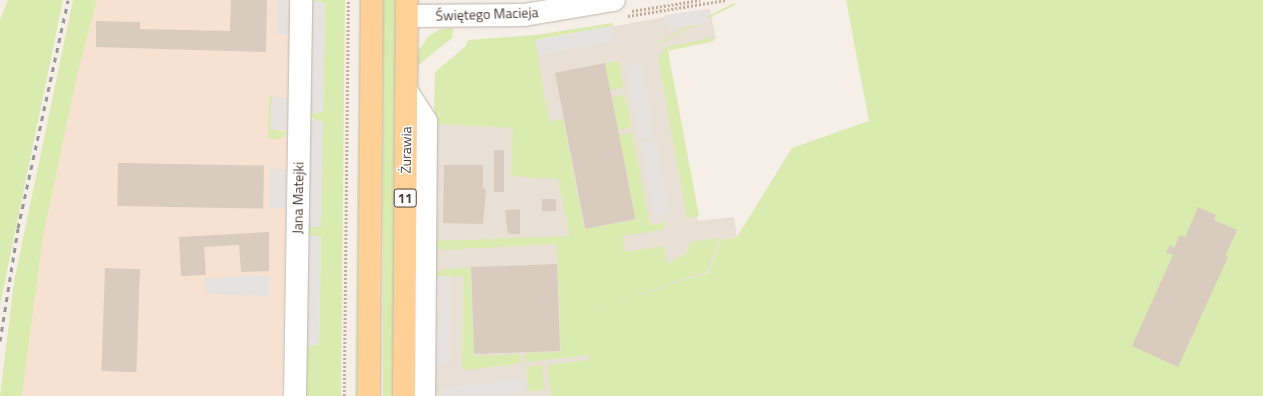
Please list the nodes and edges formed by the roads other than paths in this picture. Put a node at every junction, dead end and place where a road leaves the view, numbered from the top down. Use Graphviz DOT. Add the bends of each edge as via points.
graph roads {
  1 [pos="301,0"];
  2 [pos="372,0"];
  3 [pos="614,0"];
  4 [pos="407,8"];
  5 [pos="406,92"];
  6 [pos="295,396"];
  7 [pos="369,396"];
  8 [pos="404,396"];
  9 [pos="424,396"];
  1 -- 6 [label="street, Jana Matejki"];
  2 -- 7 [label="main road"];
  3 -- 4 [label="street, Świętego Macieja" via="518,15"];
  4 -- 5 [label="main road, Żurawia / 11"];
  5 -- 8 [label="main road, Żurawia / 11"];
  5 -- 9 [label="street" via="426,121"];
}
